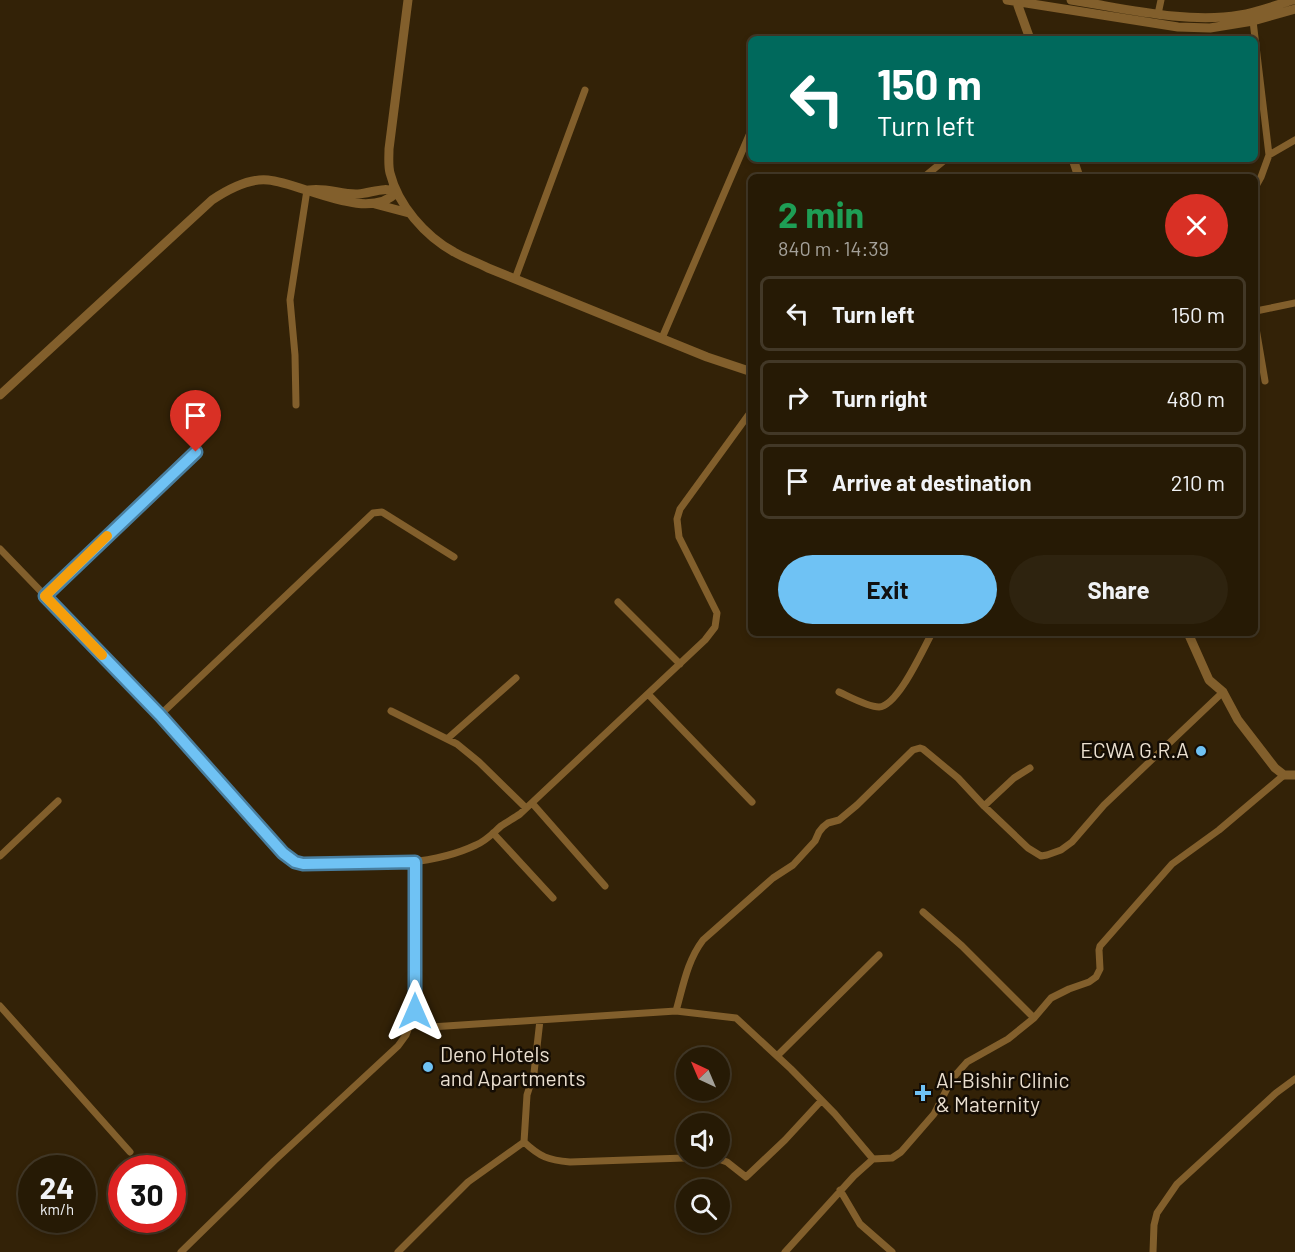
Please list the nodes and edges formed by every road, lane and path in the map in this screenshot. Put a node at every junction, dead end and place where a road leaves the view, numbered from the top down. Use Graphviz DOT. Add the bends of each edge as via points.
graph roads {
  1 [pos="408,0"];
  2 [pos="1013,0"];
  3 [pos="1071,0"];
  4 [pos="1161,0"];
  5 [pos="1293,0"];
  6 [pos="1295,9"];
  7 [pos="1158,14"];
  8 [pos="1253,21"];
  9 [pos="1029,36"];
  10 [pos="1255,36"];
  11 [pos="1258,63"];
  12 [pos="585,90"];
  13 [pos="748,138"];
  14 [pos="1295,140"];
  15 [pos="1269,155"];
  16 [pos="942,162"];
  17 [pos="389,171"];
  18 [pos="928,174"];
  19 [pos="1258,182"];
  20 [pos="307,190"];
  21 [pos="373,191"];
  22 [pos="397,192"];
  23 [pos="373,203"];
  24 [pos="409,213"];
  25 [pos="515,279"];
  26 [pos="1295,303"];
  27 [pos="1258,311"];
  28 [pos="662,338"];
  29 [pos="1258,340"];
  30 [pos="748,371"];
  31 [pos="1265,381"];
  32 [pos="0,395"];
  33 [pos="296,405"];
  34 [pos="748,416"];
  35 [pos="196,452"];
  36 [pos="0,549"];
  37 [pos="454,557"];
  38 [pos="45,596"];
  39 [pos="618,602"];
  40 [pos="930,636"];
  41 [pos="1189,636"];
  42 [pos="680,664"];
  43 [pos="516,678"];
  44 [pos="839,692"];
  45 [pos="1223,692"];
  46 [pos="648,694"];
  47 [pos="391,711"];
  48 [pos="160,715"];
  49 [pos="447,739"];
  50 [pos="1030,768"];
  51 [pos="1284,775"];
  52 [pos="1295,775"];
  53 [pos="58,801"];
  54 [pos="752,802"];
  55 [pos="529,806"];
  56 [pos="984,806"];
  57 [pos="493,833"];
  58 [pos="0,856"];
  59 [pos="415,862"];
  60 [pos="605,886"];
  61 [pos="553,898"];
  62 [pos="923,912"];
  63 [pos="879,955"];
  64 [pos="0,1006"];
  65 [pos="415,1011"];
  66 [pos="676,1011"];
  67 [pos="1034,1018"];
  68 [pos="540,1020"];
  69 [pos="777,1056"];
  70 [pos="1295,1081"];
  71 [pos="821,1101"];
  72 [pos="524,1142"];
  73 [pos="130,1152"];
  74 [pos="873,1159"];
  75 [pos="840,1190"];
  76 [pos="181,1252"];
  77 [pos="398,1252"];
  78 [pos="785,1252"];
  79 [pos="892,1252"];
  80 [pos="1153,1252"];
  1 -- 17 [label="street"];
  2 -- 8 [label="street" via="1178,27 1210,28"];
  2 -- 9 [label="street"];
  3 -- 7 [label="street"];
  4 -- 7 [label="street"];
  5 -- 7 [label="street" via="1240,15 1202,18"];
  6 -- 8 [label="street"];
  8 -- 10 [label="street"];
  11 -- 15 [label="street"];
  12 -- 25 [label="street"];
  13 -- 28 [label="street"];
  14 -- 15 [label="street"];
  15 -- 19 [label="street"];
  16 -- 18 [label="street"];
  17 -- 21 [label="street"];
  17 -- 22 [label="street"];
  20 -- 21 [label="street" via="353,194"];
  20 -- 23 [label="street" via="355,203"];
  20 -- 32 [label="street" via="266,179 222,193"];
  20 -- 33 [label="street" via="290,300"];
  21 -- 22 [label="street"];
  22 -- 23 [label="street"];
  22 -- 24 [label="street"];
  23 -- 24 [label="street"];
  24 -- 25 [label="street" via="453,252"];
  25 -- 28 [label="street"];
  26 -- 27 [label="street"];
  28 -- 30 [label="street"];
  29 -- 31 [label="street"];
  34 -- 42 [label="street" via="680,509 677,519 679,537 717,613 713,631"];
  35 -- 38 [label="street"];
  36 -- 38 [label="street"];
  37 -- 48 [label="street" via="382,512 373,513"];
  38 -- 48 [label="street"];
  39 -- 42 [label="street"];
  40 -- 44 [label="street" via="904,684 887,704 879,707"];
  41 -- 45 [label="street" via="1209,680"];
  42 -- 46 [label="street"];
  43 -- 49 [label="street"];
  45 -- 51 [label="street" via="1238,720"];
  45 -- 56 [label="street" via="1104,805 1072,842 1053,854 1034,853"];
  46 -- 54 [label="street"];
  46 -- 55 [label="street"];
  47 -- 49 [label="street"];
  48 -- 59 [label="street" via="295,862"];
  49 -- 55 [label="street"];
  50 -- 56 [label="street"];
  51 -- 52 [label="street"];
  51 -- 67 [label="street" via="1172,864 1100,946 1096,977 1051,998"];
  53 -- 58 [label="street"];
  55 -- 57 [label="street"];
  55 -- 60 [label="street"];
  56 -- 66 [label="street" via="924,749 913,750 857,805 823,827 815,842 793,865 703,940 686,973"];
  57 -- 59 [label="street" via="474,846"];
  57 -- 61 [label="street"];
  59 -- 65 [label="street"];
  62 -- 67 [label="street"];
  63 -- 69 [label="street"];
  64 -- 73 [label="street"];
  65 -- 68 [label="street" via="431,1027"];
  65 -- 76 [label="street" via="398,1046"];
  66 -- 68 [label="street"];
  66 -- 69 [label="street" via="736,1018"];
  67 -- 74 [label="street" via="960,1069 934,1114 901,1152 892,1158"];
  68 -- 72 [label="street" via="534,1073 527,1095"];
  69 -- 71 [label="street"];
  70 -- 80 [label="street" via="1276,1093 1178,1184 1157,1213"];
  71 -- 72 [label="street" via="746,1177 713,1157 553,1161"];
  71 -- 74 [label="street"];
  72 -- 77 [label="street" via="468,1182"];
  74 -- 75 [label="street"];
  75 -- 78 [label="street"];
  75 -- 79 [label="street" via="860,1224"];
}
